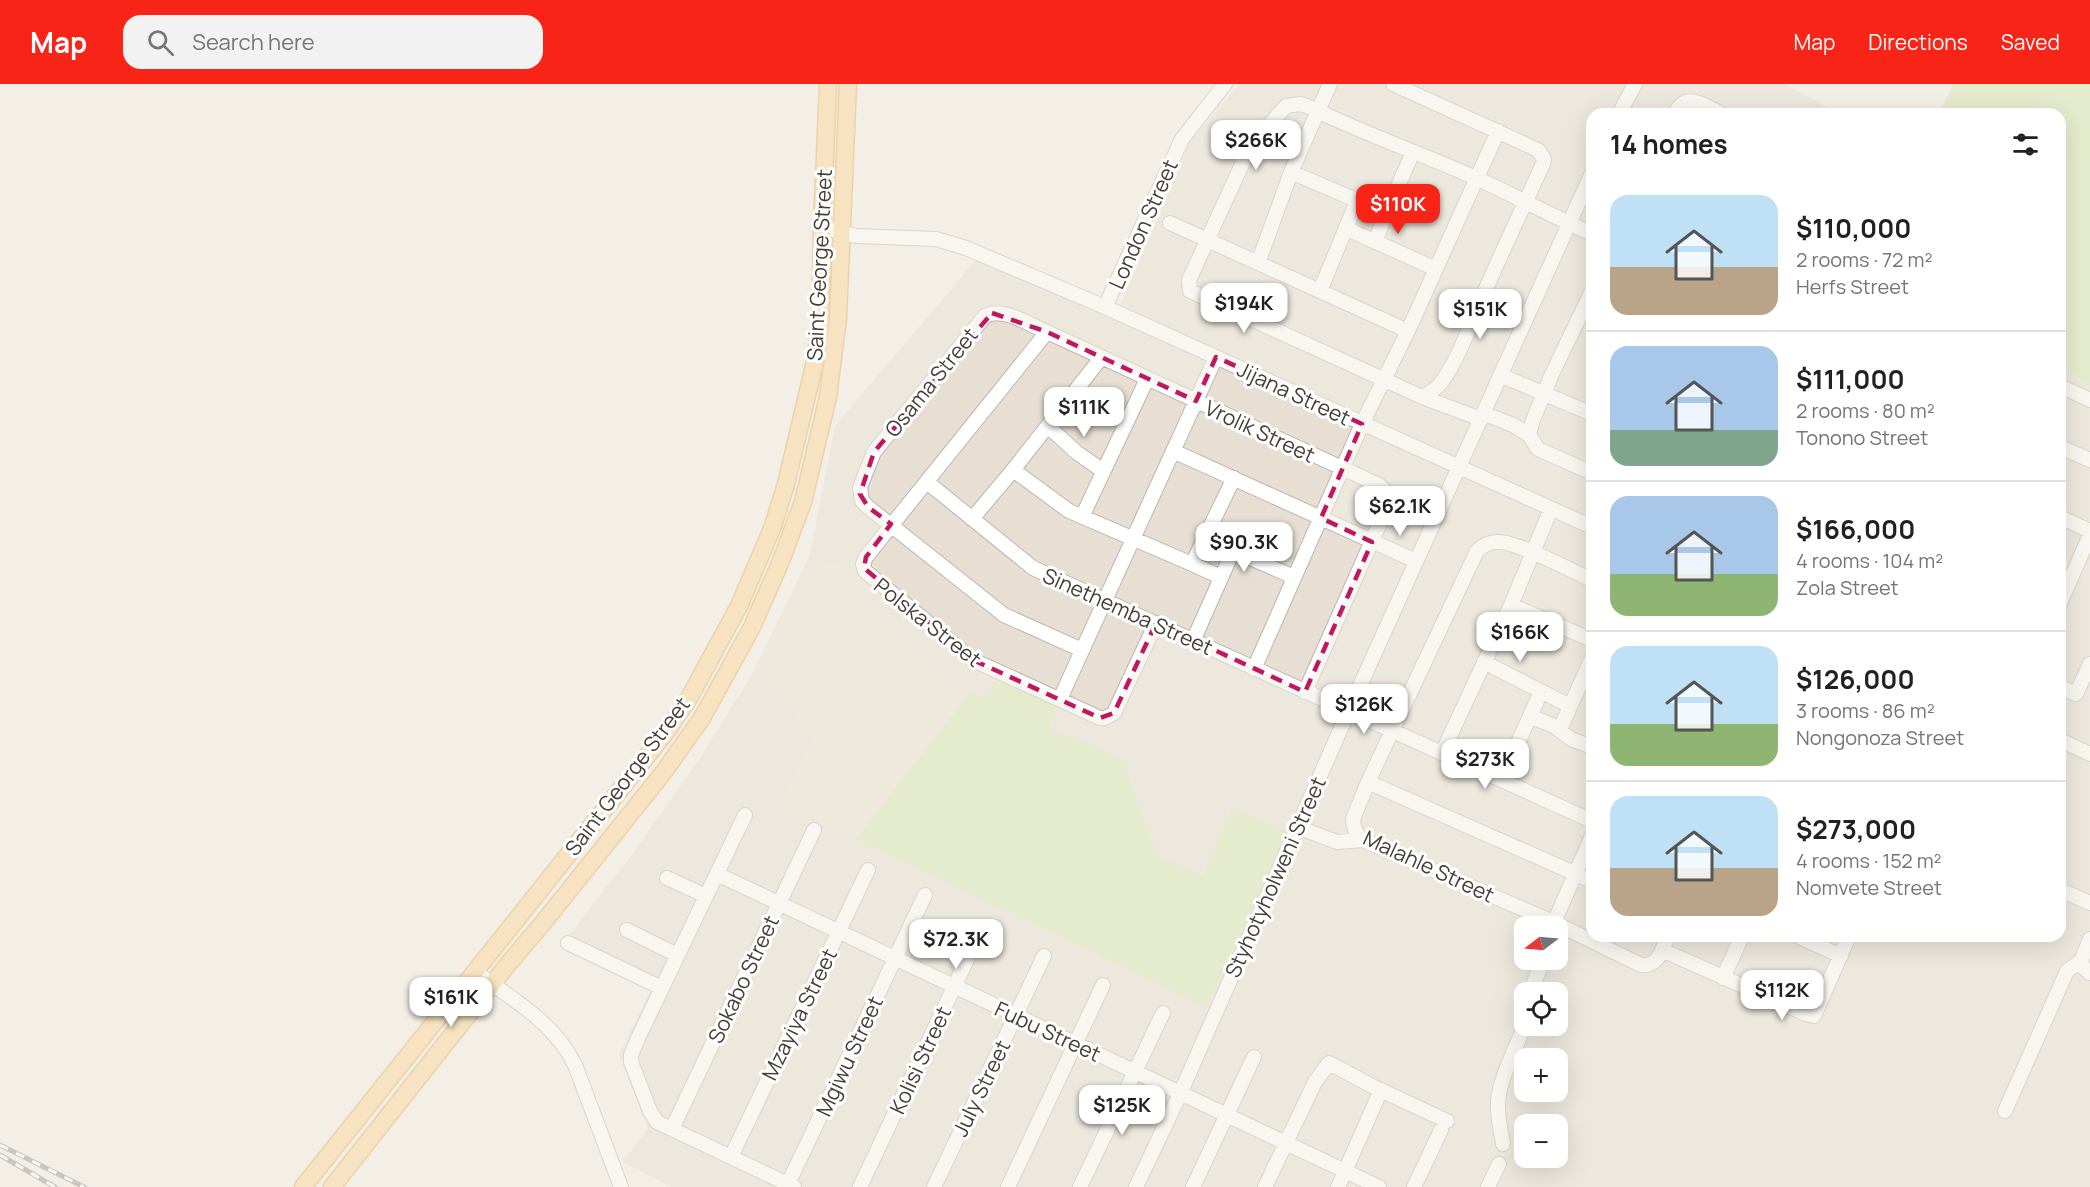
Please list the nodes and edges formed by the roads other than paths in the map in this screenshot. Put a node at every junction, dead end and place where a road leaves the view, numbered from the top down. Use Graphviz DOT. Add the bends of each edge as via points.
graph roads {
  1 [pos="828,84"];
  2 [pos="848,84"];
  3 [pos="1225,84"];
  4 [pos="1330,84"];
  5 [pos="1393,84"];
  6 [pos="1635,84"];
  7 [pos="1622,108"];
  8 [pos="1678,108"];
  9 [pos="1708,108"];
  10 [pos="1318,111"];
  11 [pos="1498,131"];
  12 [pos="1413,152"];
  13 [pos="1291,172"];
  14 [pos="1477,179"];
  15 [pos="1586,187"];
  16 [pos="1357,201"];
  17 [pos="1525,202"];
  18 [pos="1386,213"];
  19 [pos="1170,223"];
  20 [pos="1570,224"];
  21 [pos="822,227"];
  22 [pos="1347,229"];
  23 [pos="1586,231"];
  24 [pos="846,238"];
  25 [pos="1208,240"];
  26 [pos="1376,242"];
  27 [pos="821,246"];
  28 [pos="1258,263"];
  29 [pos="1436,269"];
  30 [pos="1320,291"];
  31 [pos="1586,304"];
  32 [pos="1105,307"];
  33 [pos="1047,332"];
  34 [pos="1408,332"];
  35 [pos="1216,357"];
  36 [pos="1101,358"];
  37 [pos="1500,375"];
  38 [pos="1147,379"];
  39 [pos="1385,381"];
  40 [pos="2066,389"];
  41 [pos="1544,394"];
  42 [pos="1422,397"];
  43 [pos="2090,400"];
  44 [pos="1196,401"];
  45 [pos="1586,412"];
  46 [pos="1482,416"];
  47 [pos="1362,424"];
  48 [pos="1048,426"];
  49 [pos="1529,435"];
  50 [pos="2066,450"];
  51 [pos="1173,451"];
  52 [pos="2090,460"];
  53 [pos="1459,467"];
  54 [pos="1343,468"];
  55 [pos="1013,470"];
  56 [pos="1586,470"];
  57 [pos="1103,471"];
  58 [pos="1234,478"];
  59 [pos="927,482"];
  60 [pos="1551,509"];
  61 [pos="1082,517"];
  62 [pos="1321,518"];
  63 [pos="972,519"];
  64 [pos="2066,521"];
  65 [pos="891,524"];
  66 [pos="1586,524"];
  67 [pos="2090,533"];
  68 [pos="1132,539"];
  69 [pos="1206,539"];
  70 [pos="1372,542"];
  71 [pos="1233,551"];
  72 [pos="1534,553"];
  73 [pos="1416,561"];
  74 [pos="1192,564"];
  75 [pos="1221,577"];
  76 [pos="1294,577"];
  77 [pos="1586,577"];
  78 [pos="2066,589"];
  79 [pos="1105,600"];
  80 [pos="1511,605"];
  81 [pos="1156,623"];
  82 [pos="1586,637"];
  83 [pos="1193,641"];
  84 [pos="1082,650"];
  85 [pos="1484,662"];
  86 [pos="2090,664"];
  87 [pos="1254,669"];
  88 [pos="1586,670"];
  89 [pos="2066,690"];
  90 [pos="1305,692"];
  91 [pos="1542,692"];
  92 [pos="2076,694"];
  93 [pos="1060,699"];
  94 [pos="2090,699"];
  95 [pos="1570,703"];
  96 [pos="1349,710"];
  97 [pos="1530,716"];
  98 [pos="1560,729"];
  99 [pos="1392,730"];
  100 [pos="2066,743"];
  101 [pos="1586,745"];
  102 [pos="1442,753"];
  103 [pos="2090,754"];
  104 [pos="1501,780"];
  105 [pos="1368,782"];
  106 [pos="745,815"];
  107 [pos="1586,818"];
  108 [pos="1297,827"];
  109 [pos="814,830"];
  110 [pos="1363,840"];
  111 [pos="1586,848"];
  112 [pos="868,870"];
  113 [pos="1574,873"];
  114 [pos="717,874"];
  115 [pos="667,878"];
  116 [pos="1586,878"];
  117 [pos="2066,893"];
  118 [pos="925,895"];
  119 [pos="706,896"];
  120 [pos="780,902"];
  121 [pos="2090,903"];
  122 [pos="1533,916"];
  123 [pos="1557,916"];
  124 [pos="627,930"];
  125 [pos="839,931"];
  126 [pos="1568,932"];
  127 [pos="979,934"];
  128 [pos="2090,939"];
  129 [pos="1586,940"];
  130 [pos="1590,942"];
  131 [pos="1665,942"];
  132 [pos="1739,942"];
  133 [pos="1810,942"];
  134 [pos="1847,942"];
  135 [pos="568,943"];
  136 [pos="1662,950"];
  137 [pos="677,955"];
  138 [pos="1044,956"];
  139 [pos="1840,956"];
  140 [pos="895,958"];
  141 [pos="2081,961"];
  142 [pos="474,971"];
  143 [pos="2090,973"];
  144 [pos="1723,978"];
  145 [pos="492,984"];
  146 [pos="1103,985"];
  147 [pos="955,987"];
  148 [pos="662,988"];
  149 [pos="1162,1013"];
  150 [pos="1016,1016"];
  151 [pos="1520,1036"];
  152 [pos="1076,1043"];
  153 [pos="1254,1057"];
  154 [pos="1135,1072"];
  155 [pos="1382,1090"];
  156 [pos="1180,1094"];
  157 [pos="2005,1112"];
  158 [pos="1227,1114"];
  159 [pos="672,1129"];
  160 [pos="1285,1143"];
  161 [pos="1503,1144"];
  162 [pos="731,1157"];
  163 [pos="1499,1164"];
  164 [pos="1346,1170"];
  165 [pos="791,1185"];
  166 [pos="303,1187"];
  167 [pos="332,1187"];
  168 [pos="621,1187"];
  169 [pos="860,1187"];
  170 [pos="934,1187"];
  171 [pos="1008,1187"];
  172 [pos="1080,1187"];
  173 [pos="1136,1187"];
  174 [pos="1192,1187"];
  175 [pos="1265,1187"];
  176 [pos="1338,1187"];
  177 [pos="1379,1187"];
  178 [pos="1414,1187"];
  179 [pos="1488,1187"];
  1 -- 21 [label="main road, Saint George Street"];
  2 -- 24 [label="main road, Saint George Street"];
  3 -- 32 [label="street, London Street" via="1178,147"];
  4 -- 10 [label="street"];
  5 -- 11 [label="street"];
  6 -- 7 [label="street"];
  8 -- 9 [label="street" via="1687,101"];
  10 -- 12 [label="street"];
  10 -- 13 [label="street"];
  10 -- 25 [label="street" via="1293,104 1268,124 1246,154"];
  11 -- 14 [label="street"];
  11 -- 17 [label="street" via="1543,156"];
  12 -- 14 [label="street"];
  12 -- 18 [label="street"];
  13 -- 16 [label="street"];
  13 -- 28 [label="street"];
  14 -- 17 [label="street"];
  14 -- 29 [label="street"];
  15 -- 20 [label="street, Styhotyholweni Street"];
  16 -- 18 [label="street"];
  16 -- 22 [label="street"];
  17 -- 20 [label="street"];
  17 -- 42 [label="street" via="1445,377"];
  18 -- 26 [label="street"];
  19 -- 25 [label="street"];
  20 -- 23 [label="street"];
  20 -- 37 [label="street, Styhotyholweni Street"];
  21 -- 24 [label="street"];
  21 -- 27 [label="main road, Saint George Street"];
  22 -- 26 [label="street"];
  22 -- 30 [label="street"];
  24 -- 27 [label="street"];
  24 -- 32 [label="street, Jijana Street" via="944,241"];
  24 -- 145 [label="main road, Saint George Street" via="834,355 816,453 803,502 756,618 714,697 669,765"];
  25 -- 28 [label="street"];
  25 -- 39 [label="street" via="1189,280 1194,293"];
  26 -- 29 [label="street"];
  27 -- 142 [label="main road, Saint George Street" via="820,327 807,398 773,526 739,606 667,731"];
  28 -- 30 [label="street"];
  29 -- 34 [label="street"];
  30 -- 34 [label="street"];
  31 -- 41 [label="street"];
  32 -- 35 [label="street, Jijana Street"];
  33 -- 36 [label="street, Osama Street"];
  33 -- 59 [label="street, Polska Street"];
  33 -- 65 [label="street, Osama Street" via="1002,313 988,314 939,370 874,452 860,487 862,501"];
  34 -- 39 [label="street"];
  35 -- 44 [label="street"];
  35 -- 47 [label="street, Jijana Street"];
  36 -- 38 [label="street, Osama Street"];
  36 -- 48 [label="street"];
  37 -- 41 [label="street"];
  37 -- 46 [label="street, Styhotyholweni Street"];
  38 -- 44 [label="street, Osama Street"];
  38 -- 57 [label="street"];
  39 -- 42 [label="street"];
  39 -- 47 [label="street"];
  40 -- 43 [label="street"];
  41 -- 45 [label="street"];
  41 -- 49 [label="street"];
  42 -- 46 [label="street"];
  44 -- 51 [label="street"];
  44 -- 54 [label="street, Vrolik Street"];
  46 -- 49 [label="street" via="1513,424"];
  46 -- 53 [label="street, Styhotyholweni Street"];
  47 -- 53 [label="street, Jijana Street"];
  47 -- 54 [label="street"];
  48 -- 55 [label="street"];
  48 -- 57 [label="street"];
  49 -- 56 [label="street" via="1538,449"];
  50 -- 52 [label="street"];
  51 -- 58 [label="street"];
  51 -- 68 [label="street"];
  53 -- 60 [label="street, Jijana Street"];
  53 -- 73 [label="street, Styhotyholweni Street"];
  54 -- 62 [label="street"];
  54 -- 70 [label="street, Vrolik Street" via="1379,484 1388,494 1389,502"];
  55 -- 61 [label="street"];
  55 -- 63 [label="street"];
  57 -- 61 [label="street"];
  58 -- 62 [label="street"];
  58 -- 69 [label="street"];
  59 -- 63 [label="street, Sinethemba Street"];
  59 -- 65 [label="street, Polska Street"];
  60 -- 66 [label="street, Jijana Street"];
  60 -- 72 [label="street"];
  61 -- 68 [label="street"];
  62 -- 70 [label="street"];
  62 -- 76 [label="street"];
  63 -- 79 [label="street, Sinethemba Street" via="1033,568"];
  64 -- 67 [label="street"];
  65 -- 84 [label="street, Osama Street" via="1004,615"];
  65 -- 93 [label="street, Polska Street" via="866,557 867,574 973,660"];
  67 -- 78 [label="street"];
  68 -- 74 [label="street"];
  68 -- 79 [label="street"];
  69 -- 71 [label="street"];
  69 -- 74 [label="street"];
  70 -- 73 [label="street"];
  70 -- 90 [label="street, Vrolik Street"];
  71 -- 75 [label="street"];
  71 -- 76 [label="street"];
  72 -- 77 [label="street, Malahle Street"];
  72 -- 80 [label="street"];
  72 -- 99 [label="street, Malahle Street" via="1501,541 1476,551"];
  73 -- 96 [label="street, Styhotyholweni Street"];
  74 -- 75 [label="street"];
  75 -- 83 [label="street"];
  76 -- 87 [label="street"];
  79 -- 81 [label="street, Sinethemba Street"];
  79 -- 84 [label="street"];
  80 -- 82 [label="street"];
  80 -- 85 [label="street"];
  81 -- 83 [label="street, Sinethemba Street"];
  81 -- 93 [label="street, Polska Street" via="1110,717 1096,716"];
  83 -- 87 [label="street, Sinethemba Street"];
  84 -- 93 [label="street"];
  85 -- 91 [label="street"];
  85 -- 102 [label="street"];
  86 -- 92 [label="street"];
  87 -- 90 [label="street, Sinethemba Street"];
  88 -- 95 [label="street"];
  89 -- 92 [label="street"];
  90 -- 96 [label="street, Sinethemba Street"];
  91 -- 95 [label="street"];
  91 -- 97 [label="street"];
  92 -- 94 [label="street"];
  95 -- 98 [label="street"];
  96 -- 99 [label="street, Sinethemba Street"];
  96 -- 108 [label="street, Styhotyholweni Street"];
  97 -- 98 [label="street"];
  97 -- 104 [label="street"];
  98 -- 101 [label="street"];
  99 -- 102 [label="street, Sinethemba Street"];
  99 -- 105 [label="street, Malahle Street"];
  100 -- 103 [label="street"];
  102 -- 104 [label="street, Sinethemba Street"];
  104 -- 107 [label="street, Sinethemba Street"];
  105 -- 110 [label="street, Malahle Street" via="1353,819 1355,831"];
  105 -- 113 [label="street"];
  106 -- 114 [label="street"];
  108 -- 110 [label="street" via="1337,842"];
  108 -- 156 [label="street, Styhotyholweni Street"];
  109 -- 120 [label="street, Sokabo Street"];
  110 -- 122 [label="street, Malahle Street"];
  111 -- 113 [label="street"];
  112 -- 125 [label="street, Mzayiya Street"];
  113 -- 116 [label="street"];
  113 -- 123 [label="street"];
  114 -- 119 [label="street"];
  114 -- 120 [label="street, Fubu Street"];
  115 -- 119 [label="street"];
  117 -- 121 [label="street"];
  118 -- 140 [label="street, Mgiwu Street"];
  119 -- 137 [label="street"];
  120 -- 125 [label="street, Fubu Street"];
  120 -- 159 [label="street, Sokabo Street"];
  124 -- 137 [label="street"];
  125 -- 140 [label="street, Fubu Street"];
  125 -- 162 [label="street, Mzayiya Street"];
  126 -- 129 [label="street, Malahle Street"];
  127 -- 147 [label="street, Kolisi Street"];
  128 -- 141 [label="street"];
  130 -- 136 [label="street, Malahle Street" via="1641,965 1653,964"];
  131 -- 136 [label="street"];
  132 -- 144 [label="street"];
  133 -- 139 [label="street"];
  134 -- 139 [label="street"];
  135 -- 148 [label="street"];
  136 -- 144 [label="street"];
  137 -- 148 [label="street"];
  138 -- 150 [label="street, July Street"];
  139 -- 144 [label="street" via="1814,1016"];
  140 -- 147 [label="street, Fubu Street"];
  140 -- 165 [label="street, Mgiwu Street"];
  141 -- 143 [label="street"];
  141 -- 157 [label="street" via="2067,970"];
  142 -- 145 [label="street"];
  142 -- 166 [label="main road, Saint George Street"];
  145 -- 167 [label="main road, Saint George Street"];
  145 -- 168 [label="street" via="547,1026 565,1047"];
  146 -- 152 [label="street"];
  147 -- 150 [label="street, Fubu Street"];
  147 -- 169 [label="street, Kolisi Street"];
  148 -- 159 [label="street" via="631,1062 653,1118"];
  149 -- 154 [label="street"];
  150 -- 152 [label="street, Fubu Street"];
  150 -- 170 [label="street, July Street"];
  151 -- 161 [label="street" via="1498,1100"];
  152 -- 154 [label="street, Fubu Street"];
  152 -- 171 [label="street"];
  153 -- 158 [label="street"];
  154 -- 156 [label="street, Fubu Street"];
  154 -- 172 [label="street"];
  155 -- 160 [label="street" via="1329,1063 1315,1082"];
  155 -- 164 [label="street"];
  155 -- 178 [label="street" via="1444,1125"];
  156 -- 158 [label="street, Fubu Street"];
  156 -- 173 [label="street, Styhotyholweni Street"];
  158 -- 160 [label="street, Fubu Street"];
  158 -- 174 [label="street"];
  159 -- 162 [label="street"];
  160 -- 164 [label="street, Fubu Street"];
  160 -- 175 [label="street"];
  162 -- 165 [label="street"];
  163 -- 179 [label="street"];
  164 -- 176 [label="street"];
  164 -- 177 [label="street, Fubu Street"];
}
